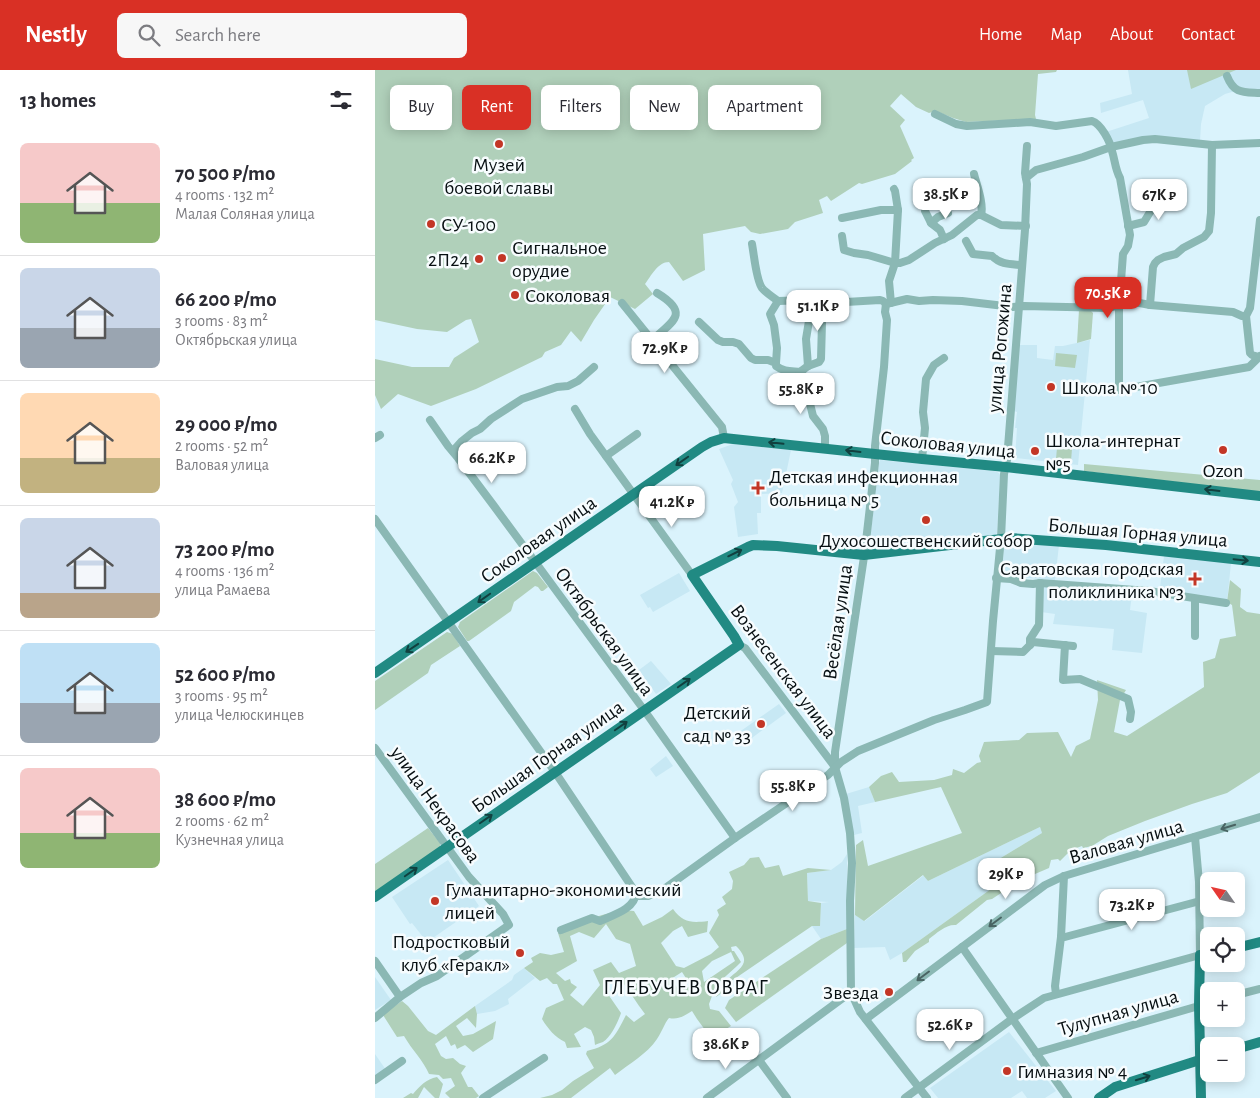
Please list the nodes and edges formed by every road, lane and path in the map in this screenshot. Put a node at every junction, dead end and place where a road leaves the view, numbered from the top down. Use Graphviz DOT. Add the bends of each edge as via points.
graph roads {
  1 [pos="1227,76"];
  2 [pos="1260,93"];
  3 [pos="935,114"];
  4 [pos="1260,143"];
  5 [pos="1212,145"];
  6 [pos="1027,146"];
  7 [pos="1111,147"];
  8 [pos="974,174"];
  9 [pos="1027,178"];
  10 [pos="1175,187"];
  11 [pos="894,189"];
  12 [pos="945,198"];
  13 [pos="898,210"];
  14 [pos="948,213"];
  15 [pos="981,216"];
  16 [pos="842,218"];
  17 [pos="1260,220"];
  18 [pos="931,224"];
  19 [pos="1026,226"];
  20 [pos="1128,226"];
  21 [pos="842,236"];
  22 [pos="944,239"];
  23 [pos="966,241"];
  24 [pos="752,244"];
  25 [pos="895,263"];
  26 [pos="1022,265"];
  27 [pos="657,293"];
  28 [pos="809,300"];
  29 [pos="778,301"];
  30 [pos="819,301"];
  31 [pos="1120,302"];
  32 [pos="622,303"];
  33 [pos="888,304"];
  34 [pos="1150,304"];
  35 [pos="1019,306"];
  36 [pos="1247,316"];
  37 [pos="699,322"];
  38 [pos="652,340"];
  39 [pos="1259,356"];
  40 [pos="944,358"];
  41 [pos="776,363"];
  42 [pos="808,366"];
  43 [pos="593,367"];
  44 [pos="800,372"];
  45 [pos="575,409"];
  46 [pos="430,420"];
  47 [pos="637,434"];
  48 [pos="724,438"];
  49 [pos="825,448"];
  50 [pos="453,451"];
  51 [pos="875,454"];
  52 [pos="606,456"];
  53 [pos="922,459"];
  54 [pos="1005,467"];
  55 [pos="633,494"];
  56 [pos="1260,496"];
  57 [pos="375,519"];
  58 [pos="1001,538"];
  59 [pos="864,555"];
  60 [pos="535,562"];
  61 [pos="1260,562"];
  62 [pos="692,575"];
  63 [pos="997,578"];
  64 [pos="1040,583"];
  65 [pos="1195,599"];
  66 [pos="1226,603"];
  67 [pos="449,623"];
  68 [pos="1195,636"];
  69 [pos="739,644"];
  70 [pos="1065,645"];
  71 [pos="1030,646"];
  72 [pos="1073,646"];
  73 [pos="991,652"];
  74 [pos="375,673"];
  75 [pos="644,710"];
  76 [pos="1130,719"];
  77 [pos="375,748"];
  78 [pos="835,766"];
  79 [pos="555,772"];
  80 [pos="1260,817"];
  81 [pos="1195,837"];
  82 [pos="735,838"];
  83 [pos="446,847"];
  84 [pos="1065,876"];
  85 [pos="636,894"];
  86 [pos="375,897"];
  87 [pos="1200,901"];
  88 [pos="561,930"];
  89 [pos="1061,937"];
  90 [pos="1260,942"];
  91 [pos="1245,946"];
  92 [pos="962,947"];
  93 [pos="1200,956"];
  94 [pos="375,960"];
  95 [pos="1260,989"];
  96 [pos="851,992"];
  97 [pos="1245,993"];
  98 [pos="1056,994"];
  99 [pos="400,997"];
  100 [pos="1200,1005"];
  101 [pos="375,1018"];
  102 [pos="865,1019"];
  103 [pos="1013,1019"];
  104 [pos="1260,1042"];
  105 [pos="1245,1046"];
  106 [pos="1036,1053"];
  107 [pos="544,1058"];
  108 [pos="759,1060"];
  109 [pos="402,1061"];
  110 [pos="1200,1061"];
  111 [pos="375,1080"];
  112 [pos="1203,1082"];
  113 [pos="919,1088"];
  114 [pos="483,1098"];
  115 [pos="707,1098"];
  116 [pos="787,1098"];
  117 [pos="905,1098"];
  118 [pos="927,1098"];
  119 [pos="1068,1098"];
  120 [pos="1099,1098"];
  121 [pos="1201,1098"];
  1 -- 2 [label="street" via="1234,89"];
  3 -- 7 [label="street" via="967,126 1030,122 1056,126 1091,121 1097,124"];
  4 -- 5 [label="street"];
  5 -- 7 [label="street" via="1155,139"];
  5 -- 34 [label="street" via="1209,231 1176,254 1155,263"];
  6 -- 9 [label="street, улица Рогожина"];
  7 -- 9 [label="street" via="1036,170"];
  7 -- 20 [label="street"];
  8 -- 15 [label="street"];
  9 -- 19 [label="street, улица Рогожина"];
  10 -- 20 [label="street" via="1158,199 1144,222"];
  11 -- 13 [label="street, Весёлая улица"];
  12 -- 18 [label="street" via="926,206"];
  13 -- 16 [label="street"];
  13 -- 25 [label="street, Весёлая улица"];
  14 -- 18 [label="street"];
  15 -- 19 [label="street" via="1001,224"];
  15 -- 22 [label="street" via="977,215"];
  17 -- 36 [label="street"];
  18 -- 22 [label="street" via="940,230"];
  19 -- 26 [label="street, улица Рогожина"];
  20 -- 31 [label="street" via="1129,241 1123,254"];
  21 -- 25 [label="street" via="844,250"];
  22 -- 25 [label="street" via="909,260"];
  23 -- 26 [label="street" via="973,254 992,256 1000,263"];
  24 -- 29 [label="street" via="760,286"];
  25 -- 33 [label="street, Весёлая улица" via="889,281"];
  26 -- 35 [label="street, улица Рогожина"];
  27 -- 38 [label="street" via="675,308 676,318"];
  28 -- 29 [label="street"];
  28 -- 30 [label="street"];
  28 -- 42 [label="street"];
  29 -- 41 [label="street" via="770,316 775,325"];
  30 -- 33 [label="street" via="879,300"];
  30 -- 42 [label="street" via="821,359"];
  31 -- 34 [label="street" via="1129,300"];
  31 -- 35 [label="street" via="1109,308"];
  31 -- 39 [label="street" via="1119,390 1249,367"];
  32 -- 38 [label="street"];
  33 -- 35 [label="street" via="907,299"];
  33 -- 51 [label="street, Весёлая улица"];
  34 -- 36 [label="street"];
  35 -- 54 [label="street, улица Рогожина"];
  36 -- 39 [label="street" via="1250,353"];
  37 -- 41 [label="street" via="718,340 739,344 751,358"];
  38 -- 48 [label="street" via="722,427"];
  40 -- 53 [label="street" via="934,365 926,379"];
  41 -- 44 [label="street" via="781,369"];
  42 -- 44 [label="street"];
  43 -- 50 [label="street" via="568,386 522,399 472,433"];
  44 -- 49 [label="street" via="813,416 823,429"];
  45 -- 52 [label="street, Вознесенская улица"];
  46 -- 50 [label="street, Октябрьская улица"];
  47 -- 52 [label="street"];
  49 -- 48 [label="main road, Соколовая улица, one-way"];
  48 -- 55 [label="main road, Соколовая улица, one-way" via="702,447"];
  51 -- 49 [label="main road, Соколовая улица, one-way"];
  50 -- 60 [label="street, Октябрьская улица"];
  51 -- 53 [label="main road, Соколовая улица"];
  51 -- 59 [label="street, Весёлая улица"];
  52 -- 55 [label="street, Вознесенская улица"];
  53 -- 54 [label="main road, Соколовая улица"];
  56 -- 54 [label="main road, Соколовая улица, one-way"];
  54 -- 58 [label="street, улица Рогожина"];
  55 -- 60 [label="main road, Соколовая улица"];
  55 -- 62 [label="street, Вознесенская улица"];
  57 -- 67 [label="street"];
  58 -- 59 [label="main road, Большая Горная улица"];
  58 -- 61 [label="main road, Большая Горная улица, one-way" via="1106,545"];
  58 -- 63 [label="street, улица Рогожина"];
  62 -- 59 [label="main road, Большая Горная улица, one-way" via="753,545"];
  59 -- 78 [label="street, Весёлая улица"];
  60 -- 67 [label="main road, Соколовая улица, one-way"];
  60 -- 75 [label="street, Октябрьская улица"];
  62 -- 69 [label="main road, Вознесенская улица"];
  63 -- 64 [label="street"];
  63 -- 73 [label="street, улица Рогожина"];
  64 -- 65 [label="street" via="1149,591"];
  64 -- 71 [label="street" via="1039,625 1030,639"];
  65 -- 66 [label="street"];
  65 -- 68 [label="street"];
  67 -- 74 [label="main road, Соколовая улица, one-way"];
  67 -- 79 [label="street"];
  75 -- 69 [label="main road, Большая Горная улица, one-way"];
  69 -- 78 [label="street, Вознесенская улица"];
  70 -- 71 [label="street" via="1033,642"];
  70 -- 72 [label="street"];
  70 -- 76 [label="street" via="1063,680 1081,679 1128,699"];
  71 -- 73 [label="street" via="1023,652"];
  73 -- 78 [label="street, улица Рогожина" via="987,702 858,751"];
  79 -- 75 [label="main road, Большая Горная улица, one-way"];
  75 -- 82 [label="street, Октябрьская улица"];
  77 -- 83 [label="street, улица Некрасова"];
  78 -- 82 [label="street" via="827,775"];
  78 -- 96 [label="street, Вознесенская улица" via="850,833"];
  83 -- 79 [label="main road, Большая Горная улица, one-way"];
  79 -- 85 [label="street"];
  80 -- 81 [label="street, Валовая улица, one-way"];
  81 -- 84 [label="street, Валовая улица"];
  81 -- 87 [label="street"];
  82 -- 85 [label="street" via="665,889 648,896"];
  86 -- 83 [label="main road, Большая Горная улица, one-way"];
  83 -- 99 [label="street, улица Некрасова" via="509,925 437,976"];
  84 -- 89 [label="street"];
  84 -- 92 [label="street, Валовая улица, one-way" via="1045,885"];
  85 -- 88 [label="street" via="631,906 606,918 599,921 592,918"];
  87 -- 89 [label="street"];
  89 -- 98 [label="street"];
  90 -- 91 [label="main road"];
  92 -- 102 [label="street, Валовая улица, one-way"];
  92 -- 103 [label="street"];
  93 -- 98 [label="street"];
  94 -- 99 [label="street"];
  95 -- 97 [label="street"];
  96 -- 102 [label="street"];
  96 -- 108 [label="street"];
  98 -- 103 [label="street" via="1044,998"];
  99 -- 101 [label="street"];
  100 -- 106 [label="street, Тулупная улица"];
  102 -- 113 [label="street"];
  103 -- 106 [label="street"];
  103 -- 113 [label="street"];
  104 -- 105 [label="main road"];
  106 -- 119 [label="street"];
  107 -- 114 [label="street"];
  108 -- 115 [label="street"];
  108 -- 116 [label="street"];
  109 -- 111 [label="street"];
  120 -- 110 [label="main road, one-way" via="1115,1087"];
  112 -- 121 [label="main road"];
  113 -- 117 [label="street"];
  113 -- 118 [label="street"];
}
